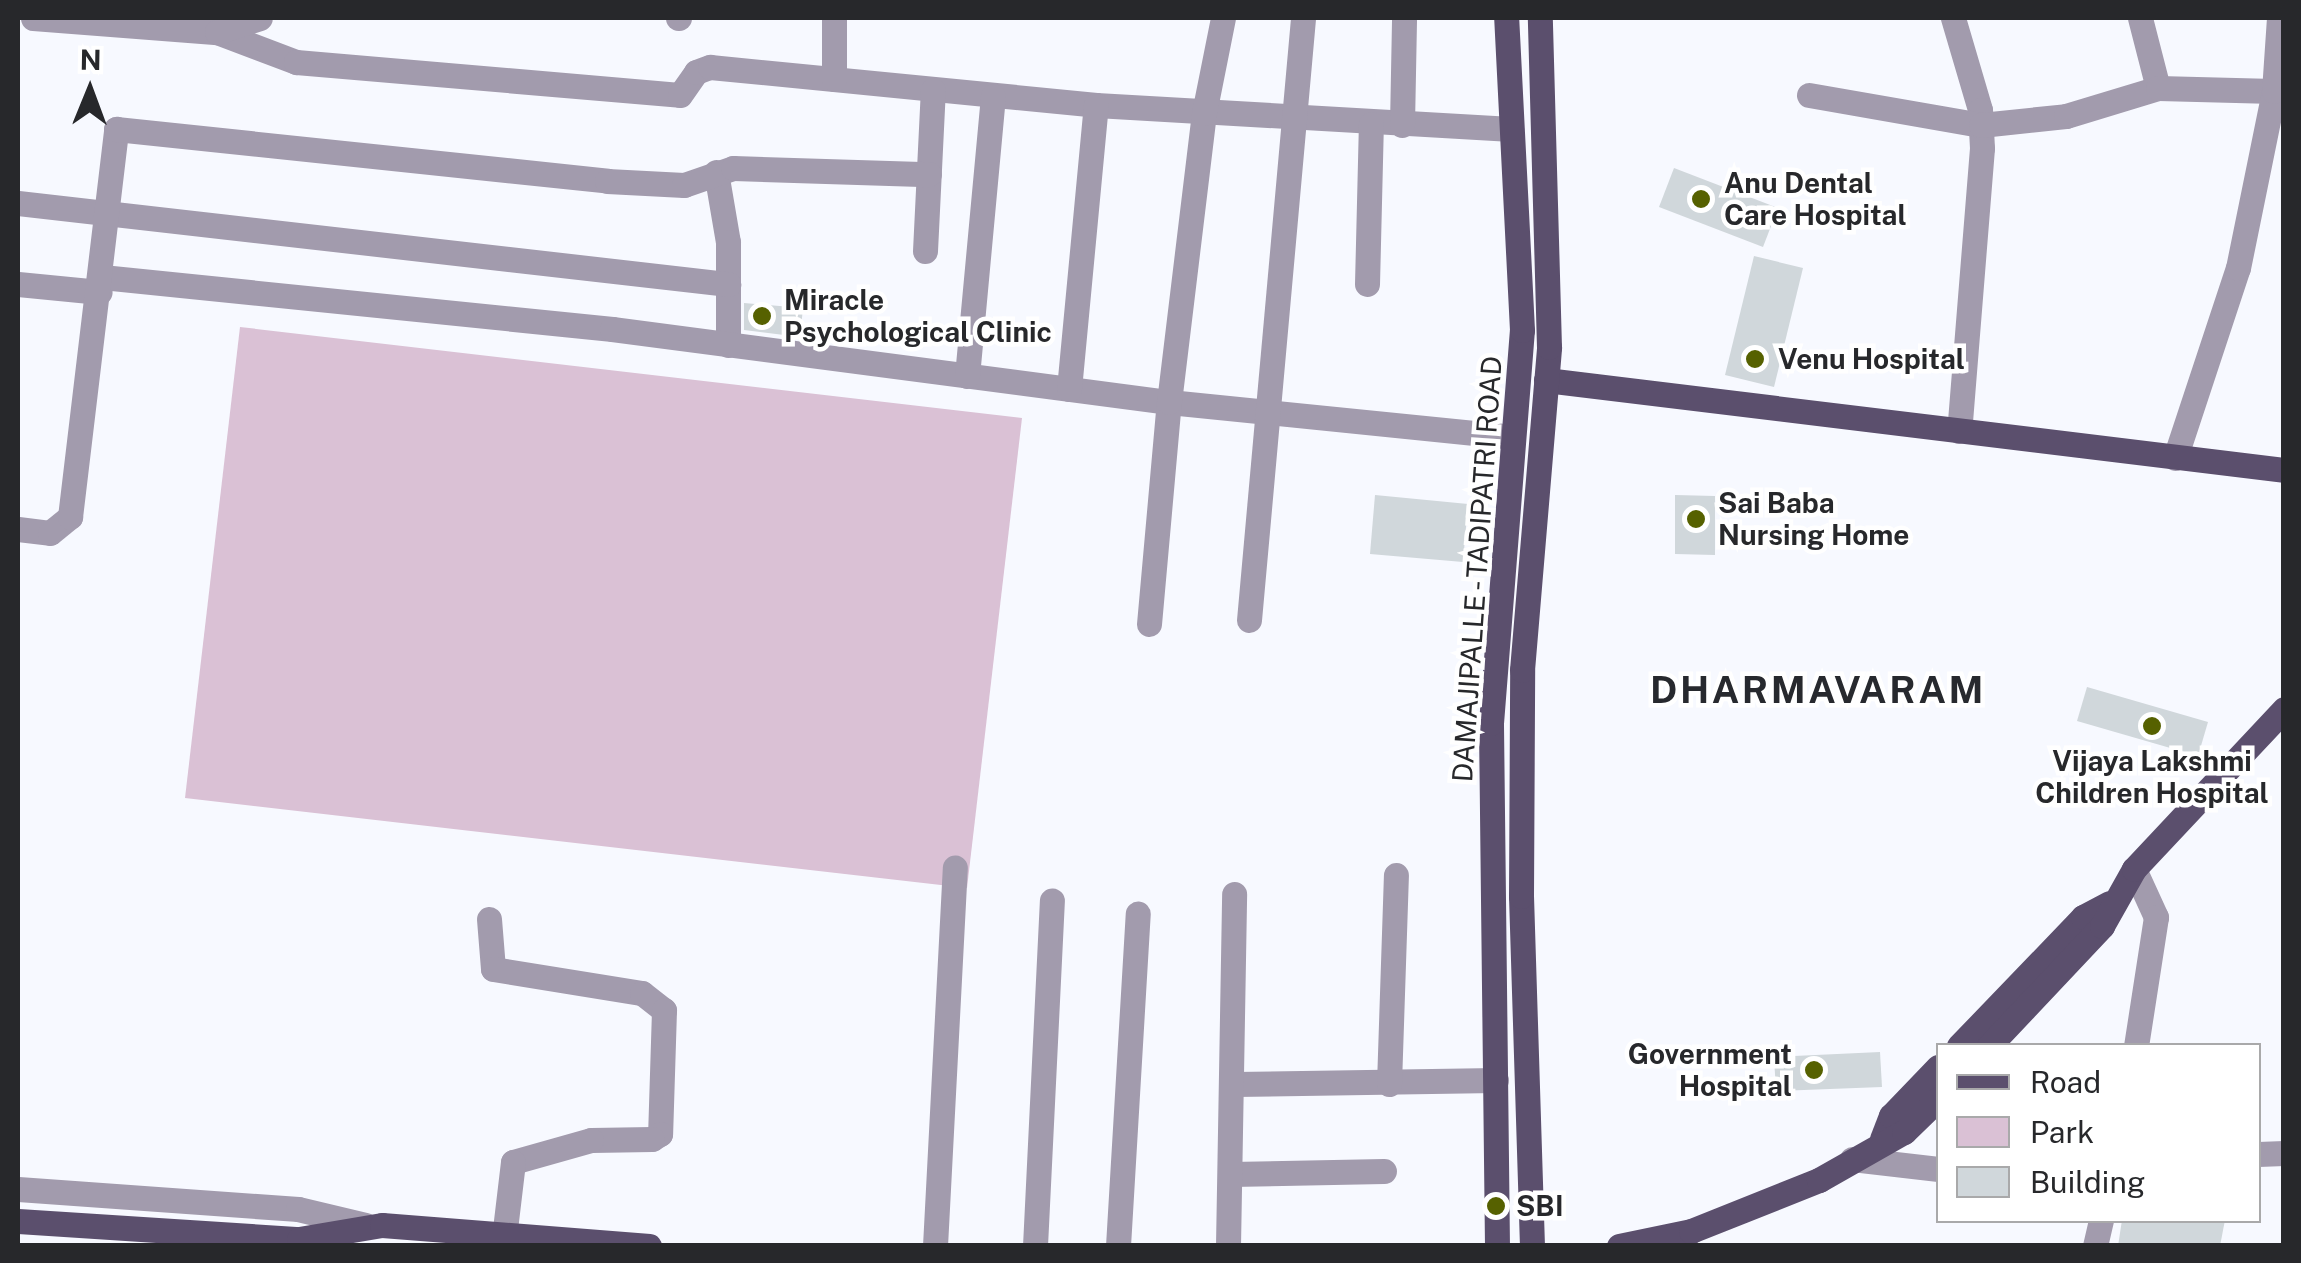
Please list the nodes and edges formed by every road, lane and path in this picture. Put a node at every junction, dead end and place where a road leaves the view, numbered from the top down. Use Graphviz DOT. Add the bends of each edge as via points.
graph roads {
  1 [pos="33,18"];
  2 [pos="260,18"];
  3 [pos="834,18"];
  4 [pos="1222,18"];
  5 [pos="1303,18"];
  6 [pos="1404,18"];
  7 [pos="1506,18"];
  8 [pos="1540,18"];
  9 [pos="1954,18"];
  10 [pos="2140,18"];
  11 [pos="2279,18"];
  12 [pos="217,32"];
  13 [pos="834,79"];
  14 [pos="2158,88"];
  15 [pos="933,90"];
  16 [pos="2274,91"];
  17 [pos="1809,95"];
  18 [pos="993,96"];
  19 [pos="1096,105"];
  20 [pos="1204,112"];
  21 [pos="1292,119"];
  22 [pos="1370,124"];
  23 [pos="1981,125"];
  24 [pos="1402,126"];
  25 [pos="1510,128"];
  26 [pos="716,172"];
  27 [pos="929,174"];
  28 [pos="18,203"];
  29 [pos="106,216"];
  30 [pos="926,252"];
  31 [pos="18,284"];
  32 [pos="101,284"];
  33 [pos="728,284"];
  34 [pos="1368,284"];
  35 [pos="728,345"];
  36 [pos="967,376"];
  37 [pos="1546,380"];
  38 [pos="1069,389"];
  39 [pos="1169,402"];
  40 [pos="1266,412"];
  41 [pos="1960,430"];
  42 [pos="1512,437"];
  43 [pos="2175,458"];
  44 [pos="2284,470"];
  45 [pos="18,529"];
  46 [pos="1249,620"];
  47 [pos="1149,624"];
  48 [pos="2284,709"];
  49 [pos="955,868"];
  50 [pos="2134,870"];
  51 [pos="1396,875"];
  52 [pos="1234,894"];
  53 [pos="1052,900"];
  54 [pos="2109,904"];
  55 [pos="1138,914"];
  56 [pos="489,919"];
  57 [pos="1962,1043"];
  58 [pos="1992,1043"];
  59 [pos="2136,1043"];
  60 [pos="1936,1069"];
  61 [pos="1496,1080"];
  62 [pos="1235,1084"];
  63 [pos="1389,1084"];
  64 [pos="1936,1101"];
  65 [pos="1882,1139"];
  66 [pos="1852,1159"];
  67 [pos="1936,1168"];
  68 [pos="1384,1170"];
  69 [pos="1231,1174"];
  70 [pos="18,1188"];
  71 [pos="18,1221"];
  72 [pos="365,1226"];
  73 [pos="1691,1238"];
  74 [pos="503,1239"];
  75 [pos="298,1241"];
  76 [pos="649,1246"];
  77 [pos="935,1246"];
  78 [pos="1035,1246"];
  79 [pos="1118,1246"];
  80 [pos="1228,1246"];
  81 [pos="1497,1246"];
  82 [pos="1532,1246"];
  83 [pos="1619,1246"];
  1 -- 12 [label="street"];
  2 -- 12 [label="street"];
  3 -- 13 [label="street"];
  4 -- 20 [label="street"];
  5 -- 21 [label="street"];
  6 -- 24 [label="street"];
  7 -- 25 [label="main road, DAMAJIPALLE - TADIPATRI ROAD"];
  8 -- 37 [label="main road, DAMAJIPALLE - TADIPATRI ROAD"];
  9 -- 23 [label="street"];
  10 -- 14 [label="street"];
  11 -- 16 [label="street"];
  12 -- 13 [label="street" via="296,62 680,95 702,67"];
  13 -- 15 [label="street"];
  14 -- 16 [label="street"];
  14 -- 23 [label="street" via="2066,116"];
  15 -- 18 [label="street"];
  15 -- 27 [label="street"];
  16 -- 43 [label="street" via="2238,268"];
  17 -- 23 [label="street"];
  18 -- 19 [label="street"];
  18 -- 36 [label="street"];
  19 -- 20 [label="street"];
  19 -- 38 [label="street"];
  20 -- 21 [label="street"];
  20 -- 39 [label="street"];
  21 -- 22 [label="street"];
  21 -- 40 [label="street"];
  22 -- 24 [label="street"];
  22 -- 34 [label="street"];
  23 -- 41 [label="street"];
  24 -- 25 [label="street"];
  25 -- 42 [label="main road, DAMAJIPALLE - TADIPATRI ROAD" via="1522,330"];
  26 -- 27 [label="street"];
  26 -- 29 [label="street" via="684,185 607,181 125,127 113,137"];
  26 -- 33 [label="street"];
  27 -- 30 [label="street"];
  28 -- 29 [label="street"];
  29 -- 32 [label="street"];
  29 -- 33 [label="street"];
  31 -- 32 [label="street"];
  32 -- 35 [label="street"];
  32 -- 45 [label="street" via="70,517 50,533"];
  33 -- 35 [label="street"];
  35 -- 36 [label="street"];
  36 -- 38 [label="street"];
  37 -- 41 [label="main road"];
  37 -- 82 [label="main road, DAMAJIPALLE - TADIPATRI ROAD" via="1522,670 1521,913"];
  38 -- 39 [label="street"];
  39 -- 40 [label="street"];
  39 -- 47 [label="street"];
  40 -- 42 [label="street"];
  40 -- 46 [label="street"];
  41 -- 43 [label="main road"];
  42 -- 61 [label="main road, DAMAJIPALLE - TADIPATRI ROAD" via="1492,722"];
  43 -- 44 [label="main road"];
  48 -- 50 [label="main road"];
  49 -- 77 [label="street"];
  50 -- 54 [label="main road"];
  50 -- 59 [label="street" via="2156,917"];
  51 -- 63 [label="street"];
  52 -- 62 [label="street"];
  53 -- 78 [label="street"];
  54 -- 57 [label="main road" via="2083,916"];
  54 -- 58 [label="main road" via="2102,926"];
  55 -- 79 [label="street"];
  56 -- 74 [label="street" via="493,969 642,993 664,1010 660,1134 526,1154 506,1175"];
  60 -- 65 [label="main road" via="1891,1116"];
  61 -- 63 [label="street"];
  61 -- 81 [label="main road, DAMAJIPALLE - TADIPATRI ROAD"];
  62 -- 63 [label="street"];
  62 -- 69 [label="street"];
  64 -- 65 [label="main road" via="1904,1132"];
  65 -- 66 [label="main road"];
  66 -- 67 [label="street"];
  66 -- 73 [label="main road"];
  68 -- 69 [label="street"];
  69 -- 80 [label="street"];
  70 -- 72 [label="street" via="298,1208"];
  71 -- 75 [label="main road"];
  72 -- 74 [label="main road"];
  72 -- 75 [label="main road"];
  73 -- 83 [label="main road"];
  74 -- 76 [label="main road"];
}
